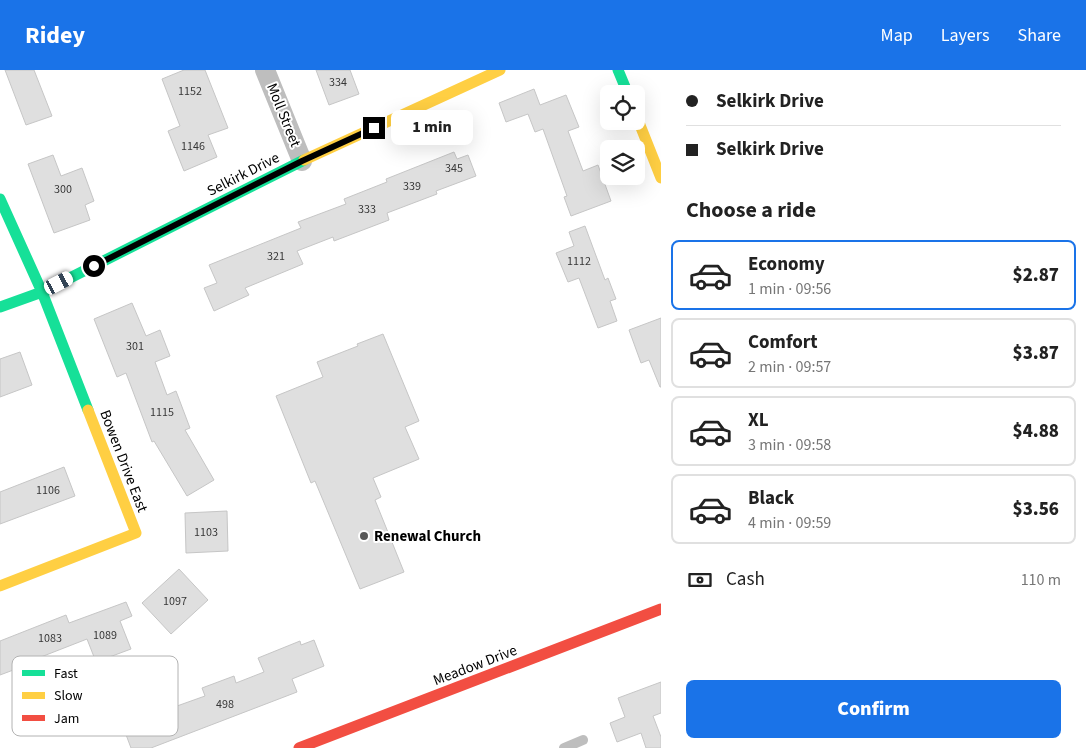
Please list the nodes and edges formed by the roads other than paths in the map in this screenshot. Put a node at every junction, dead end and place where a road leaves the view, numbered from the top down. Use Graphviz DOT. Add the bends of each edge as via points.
graph roads {
  1 [pos="265,70"];
  2 [pos="500,70"];
  3 [pos="618,70"];
  4 [pos="624,85"];
  5 [pos="645,128"];
  6 [pos="654,140"];
  7 [pos="302,161"];
  8 [pos="661,178"];
  9 [pos="0,199"];
  10 [pos="42,292"];
  11 [pos="0,307"];
  12 [pos="0,586"];
  13 [pos="661,609"];
  14 [pos="583,740"];
  15 [pos="299,748"];
  16 [pos="564,748"];
  1 -- 7 [label="street, Moll Street"];
  2 -- 7 [label="street, Selkirk Drive"];
  3 -- 4 [label="street"];
  5 -- 6 [label="street"];
  6 -- 8 [label="street"];
  7 -- 10 [label="street, Selkirk Drive"];
  9 -- 10 [label="street"];
  10 -- 11 [label="street, Selkirk Drive"];
  10 -- 12 [label="street, Bowen Drive East" via="136,533"];
  13 -- 15 [label="street, Meadow Drive"];
  14 -- 16 [label="lane"];
}
